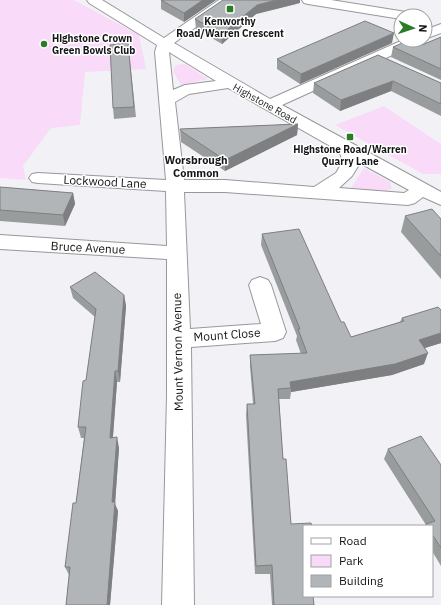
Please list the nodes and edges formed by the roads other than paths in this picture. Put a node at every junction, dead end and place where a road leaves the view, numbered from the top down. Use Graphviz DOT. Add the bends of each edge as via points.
graph roads {
  1 [pos="93,0"];
  2 [pos="227,0"];
  3 [pos="308,0"];
  4 [pos="393,14"];
  5 [pos="164,44"];
  6 [pos="396,48"];
  7 [pos="375,57"];
  8 [pos="395,67"];
  9 [pos="230,83"];
  10 [pos="166,100"];
  11 [pos="270,106"];
  12 [pos="345,146"];
  13 [pos="38,178"];
  14 [pos="175,186"];
  15 [pos="316,193"];
  16 [pos="434,194"];
  17 [pos="0,242"];
  18 [pos="176,253"];
  19 [pos="260,285"];
  20 [pos="178,339"];
  21 [pos="178,605"];
  1 -- 5 [label="street, Highstone Road" via="139,26"];
  2 -- 5 [label="street"];
  3 -- 4 [label="street"];
  5 -- 9 [label="street, Highstone Road"];
  5 -- 10 [label="street, Mount Vernon Avenue" via="162,52"];
  6 -- 7 [label="street"];
  7 -- 8 [label="street"];
  7 -- 11 [label="street"];
  9 -- 10 [label="street" via="185,90"];
  9 -- 11 [label="street, Highstone Road"];
  10 -- 14 [label="street, Mount Vernon Avenue"];
  11 -- 12 [label="street, Highstone Road"];
  12 -- 15 [label="street, Lockwood Lane" via="352,161 349,170 338,183"];
  12 -- 16 [label="street, Highstone Road"];
  13 -- 14 [label="street, Lockwood Lane"];
  14 -- 15 [label="street, Lockwood Lane" via="225,186"];
  14 -- 18 [label="street, Mount Vernon Avenue"];
  15 -- 16 [label="street, Lockwood Lane" via="408,199"];
  17 -- 18 [label="street, Bruce Avenue"];
  18 -- 20 [label="street, Mount Vernon Avenue"];
  19 -- 20 [label="street, Mount Close" via="275,332"];
  20 -- 21 [label="street, Mount Vernon Avenue"];
}
